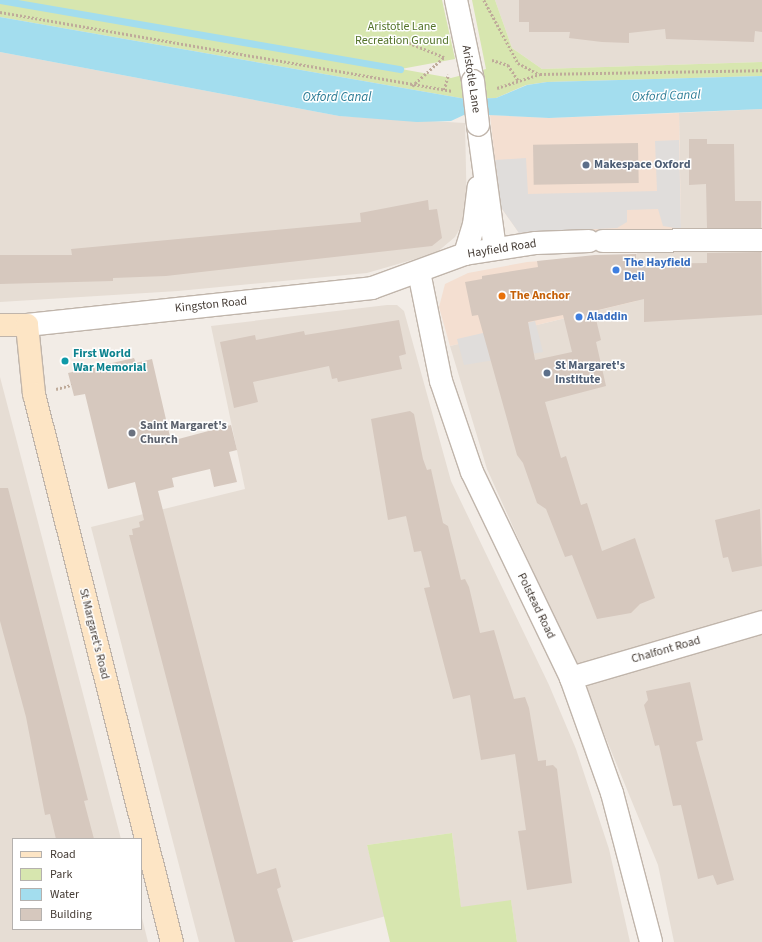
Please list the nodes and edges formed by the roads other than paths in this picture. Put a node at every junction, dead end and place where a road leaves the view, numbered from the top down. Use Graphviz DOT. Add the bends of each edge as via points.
graph roads {
  1 [pos="456,0"];
  2 [pos="484,158"];
  3 [pos="762,240"];
  4 [pos="495,249"];
  5 [pos="465,254"];
  6 [pos="419,272"];
  7 [pos="0,325"];
  8 [pos="27,325"];
  9 [pos="762,622"];
  10 [pos="571,678"];
  11 [pos="172,942"];
  12 [pos="651,942"];
  1 -- 2 [label="street, Aristotle Lane, bridge" via="473,81"];
  2 -- 4 [label="street, Aristotle Lane"];
  2 -- 5 [label="street, Aristotle Lane" via="474,225"];
  3 -- 4 [label="street, Hayfield Road" via="596,241"];
  4 -- 5 [label="street, Hayfield Road"];
  5 -- 6 [label="street, Hayfield Road"];
  6 -- 8 [label="street, Kingston Road" via="372,288"];
  6 -- 10 [label="street, Polstead Road" via="441,381 472,472"];
  7 -- 8 [label="street, Kingston Road"];
  8 -- 11 [label="street, St Margaret's Road" via="34,394"];
  9 -- 10 [label="street, Chalfont Road"];
  10 -- 12 [label="street, Polstead Road" via="612,794"];
}
